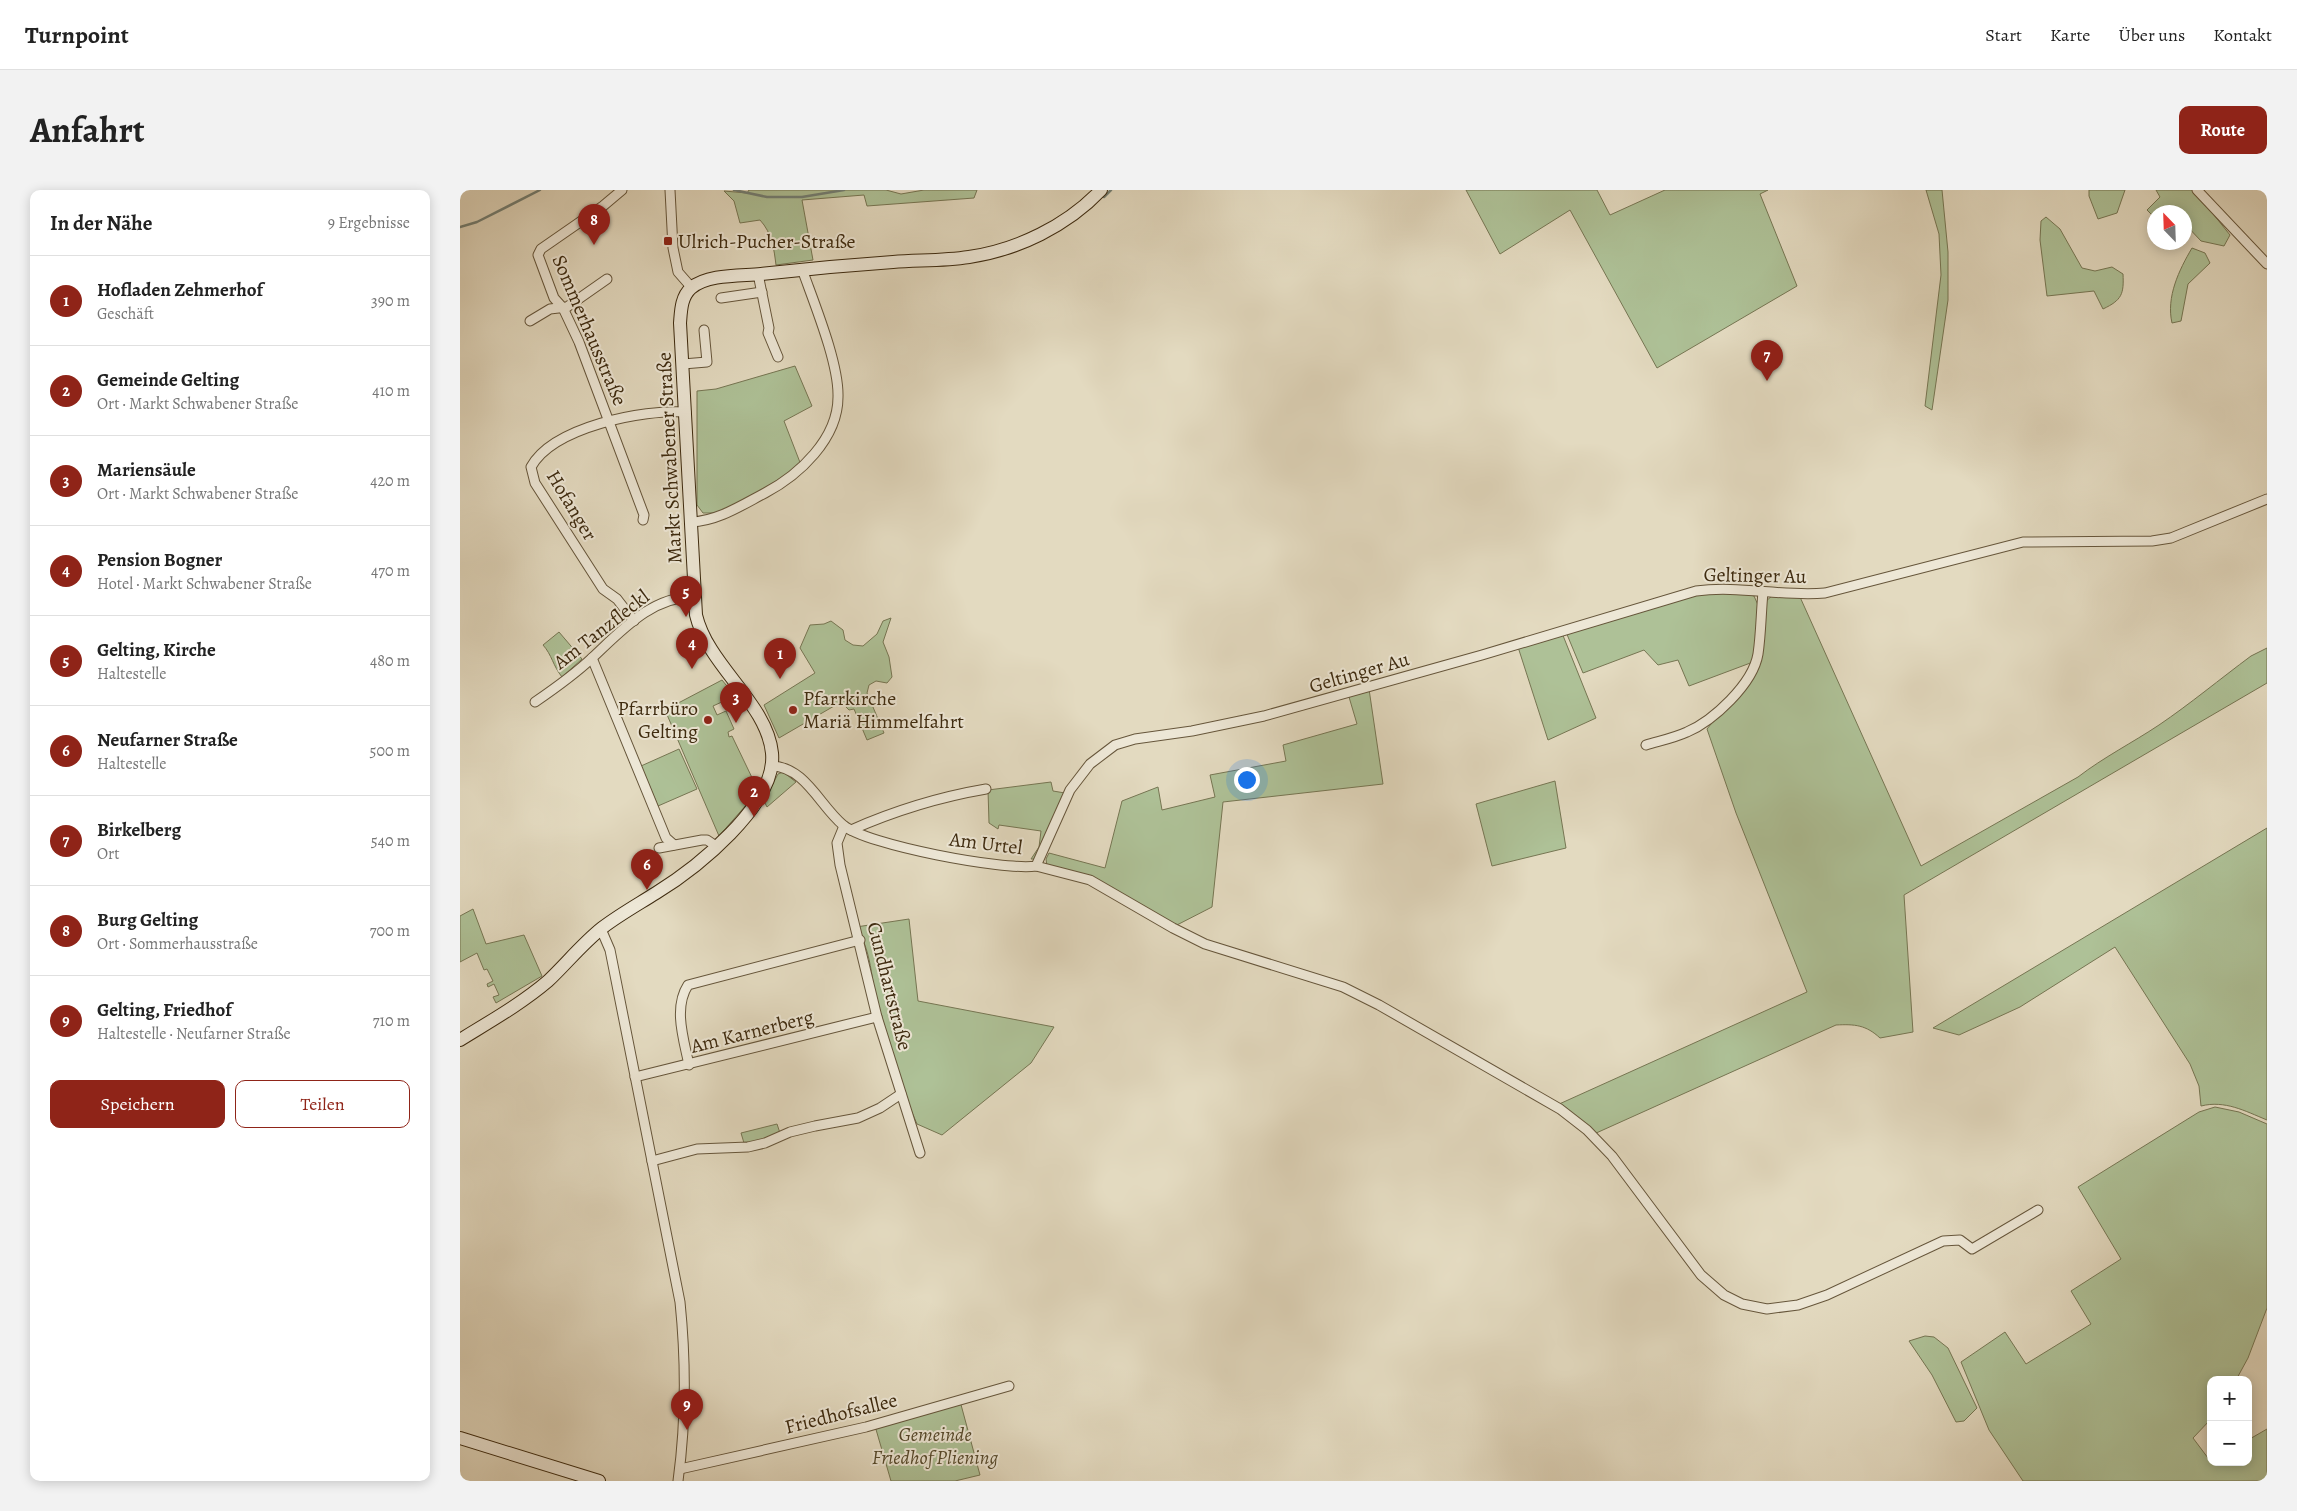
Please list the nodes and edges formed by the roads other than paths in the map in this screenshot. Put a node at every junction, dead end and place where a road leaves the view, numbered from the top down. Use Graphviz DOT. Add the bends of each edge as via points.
graph roads {
  1 [pos="622,190"];
  2 [pos="670,190"];
  3 [pos="1101,190"];
  4 [pos="2196,190"];
  5 [pos="2267,264"];
  6 [pos="802,269"];
  7 [pos="758,274"];
  8 [pos="607,279"];
  9 [pos="692,288"];
  10 [pos="762,292"];
  11 [pos="721,298"];
  12 [pos="563,308"];
  13 [pos="530,321"];
  14 [pos="704,330"];
  15 [pos="778,357"];
  16 [pos="683,364"];
  17 [pos="686,412"];
  18 [pos="610,422"];
  19 [pos="2267,499"];
  20 [pos="643,520"];
  21 [pos="691,522"];
  22 [pos="1763,592"];
  23 [pos="695,597"];
  24 [pos="634,622"];
  25 [pos="592,658"];
  26 [pos="534,702"];
  27 [pos="1245,720"];
  28 [pos="1646,745"];
  29 [pos="772,766"];
  30 [pos="986,789"];
  31 [pos="847,828"];
  32 [pos="674,844"];
  33 [pos="716,846"];
  34 [pos="659,848"];
  35 [pos="1036,866"];
  36 [pos="602,929"];
  37 [pos="860,940"];
  38 [pos="877,1017"];
  39 [pos="460,1040"];
  40 [pos="689,1065"];
  41 [pos="635,1078"];
  42 [pos="902,1094"];
  43 [pos="920,1154"];
  44 [pos="652,1161"];
  45 [pos="2038,1210"];
  46 [pos="1009,1386"];
  47 [pos="460,1438"];
  48 [pos="680,1469"];
  49 [pos="599,1481"];
  50 [pos="678,1481"];
  1 -- 12 [label="street, Sommerhausstraße" via="541,248 538,255 554,298"];
  2 -- 9 [label="street" via="673,248 678,272"];
  3 -- 6 [label="main road" via="1072,216 1055,226 990,253 952,259"];
  4 -- 5 [label="street"];
  6 -- 7 [label="main road"];
  6 -- 21 [label="street" via="838,386 837,412 831,430 808,460 772,489 722,515"];
  7 -- 9 [label="main road" via="709,280"];
  7 -- 10 [label="street"];
  8 -- 12 [label="street"];
  9 -- 16 [label="main road, Markt Schwabener Straße" via="686,294 681,309"];
  10 -- 11 [label="street"];
  10 -- 15 [label="street" via="768,333"];
  12 -- 13 [label="street" via="550,309"];
  12 -- 18 [label="street, Sommerhausstraße"];
  14 -- 16 [label="street" via="707,362"];
  16 -- 17 [label="main road, Markt Schwabener Straße"];
  17 -- 18 [label="street, Hofanger" via="645,414"];
  17 -- 21 [label="main road, Markt Schwabener Straße"];
  18 -- 20 [label="street, Sommerhausstraße" via="644,515"];
  18 -- 24 [label="street, Hofanger" via="577,431 554,443 535,460 532,474 603,589"];
  19 -- 22 [label="street, Geltinger Au" via="2171,538 2023,542 1841,590 1814,594"];
  21 -- 23 [label="main road, Markt Schwabener Straße"];
  22 -- 27 [label="street, Geltinger Au" via="1726,588 1681,594 1473,658"];
  22 -- 28 [label="street" via="1758,654 1744,683 1702,724 1686,733"];
  23 -- 24 [label="street, Am Tanzfleckl" via="678,597 658,604"];
  23 -- 29 [label="main road, Markt Schwabener Straße" via="698,623 708,644 766,731 772,751"];
  24 -- 25 [label="street, Am Tanzfleckl" via="610,639"];
  25 -- 26 [label="street, Am Tanzfleckl"];
  25 -- 32 [label="street" via="666,838"];
  27 -- 35 [label="street, Am Urtel" via="1135,739 1106,750 1090,764 1070,790"];
  29 -- 31 [label="street, Am Urtel" via="787,769 797,776"];
  29 -- 33 [label="main road, Markt Schwabener Straße" via="755,804"];
  30 -- 31 [label="street" via="955,794"];
  31 -- 35 [label="street, Am Urtel" via="925,853"];
  31 -- 37 [label="street, Cundhartstraße" via="837,843"];
  32 -- 33 [label="street" via="707,840"];
  32 -- 34 [label="street"];
  33 -- 36 [label="main road, Markt Schwabener Straße" via="680,877"];
  35 -- 45 [label="street" via="1090,880 1205,944 1343,987 1560,1109 1587,1130 1612,1156 1702,1276 1724,1295 1742,1304 1768,1309 1798,1305 1827,1295 1942,1241 1960,1240 1972,1249"];
  36 -- 39 [label="main road, Markt Schwabener Straße" via="537,990"];
  36 -- 41 [label="street" via="610,950"];
  37 -- 38 [label="street, Cundhartstraße"];
  37 -- 40 [label="street" via="688,985 681,1003 681,1024"];
  38 -- 40 [label="street, Am Karnerberg"];
  38 -- 42 [label="street, Cundhartstraße"];
  40 -- 41 [label="street, Am Karnerberg"];
  41 -- 44 [label="street"];
  42 -- 43 [label="street, Cundhartstraße"];
  42 -- 44 [label="street" via="858,1118 790,1132 765,1143 748,1147 696,1149"];
  44 -- 48 [label="street" via="673,1260 683,1336"];
  46 -- 48 [label="street, Friedhofsallee" via="866,1427"];
  47 -- 49 [label="main road"];
  48 -- 50 [label="street"];
}
